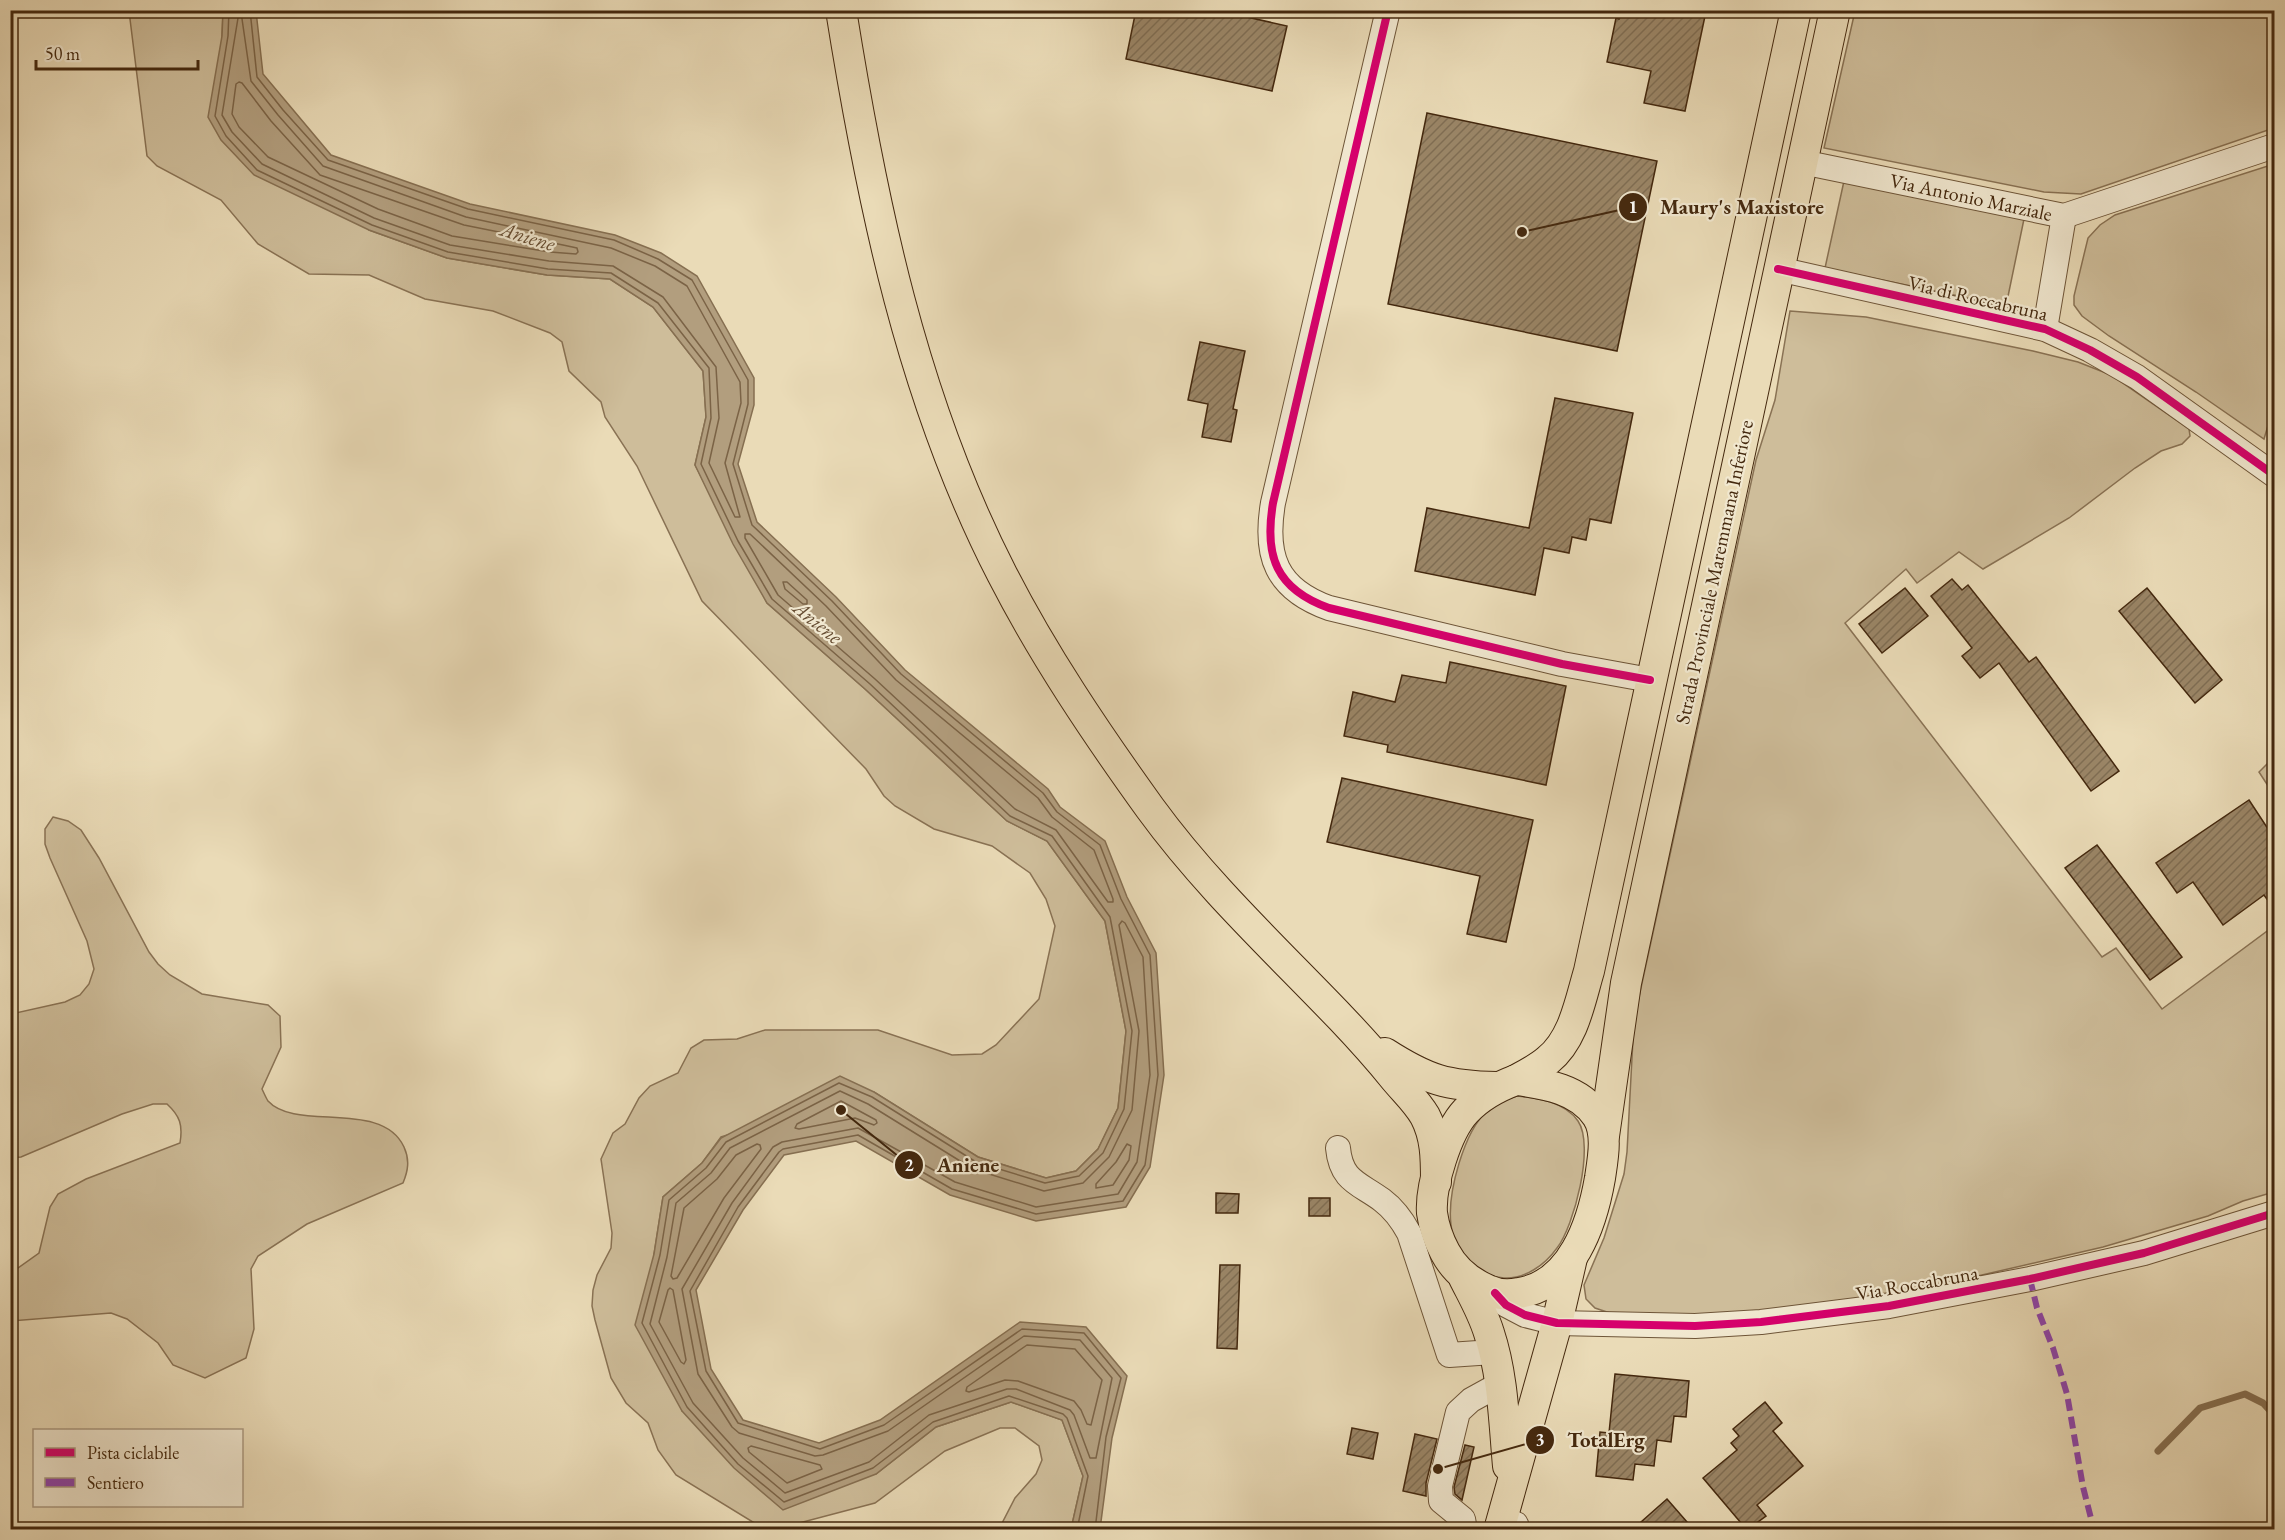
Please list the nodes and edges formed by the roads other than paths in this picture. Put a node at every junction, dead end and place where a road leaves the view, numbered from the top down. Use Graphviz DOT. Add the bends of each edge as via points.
graph roads {
  1 [pos="841,10"];
  2 [pos="1388,10"];
  3 [pos="1796,10"];
  4 [pos="1834,10"];
  5 [pos="2274,147"];
  6 [pos="1802,162"];
  7 [pos="2064,216"];
  8 [pos="1778,269"];
  9 [pos="2046,329"];
  10 [pos="2274,475"];
  11 [pos="1650,680"];
  12 [pos="1356,1034"];
  13 [pos="1507,1083"];
  14 [pos="1604,1136"];
  15 [pos="1338,1148"];
  16 [pos="1436,1182"];
  17 [pos="2274,1213"];
  18 [pos="1572,1258"];
  19 [pos="1464,1278"];
  20 [pos="1495,1293"];
  21 [pos="1557,1323"];
  22 [pos="1493,1352"];
  23 [pos="1500,1384"];
  24 [pos="1510,1484"];
  25 [pos="1506,1526"];
  26 [pos="1465,1530"];
  1 -- 12 [label="main road" via="890,269 920,373 963,489 1002,574 1063,682 1200,873"];
  2 -- 11 [label="street" via="1273,503 1269,537 1273,561 1285,582 1329,608"];
  3 -- 11 [label="main road, Strada Provinciale Maremmana Inferiore"];
  4 -- 6 [label="main road, Strada Provinciale Maremmana Inferiore"];
  5 -- 7 [label="street, Via Antonio Marziale"];
  6 -- 7 [label="street, Via Antonio Marziale"];
  6 -- 8 [label="main road, Strada Provinciale Maremmana Inferiore"];
  7 -- 9 [label="street, Via di Roccabruna"];
  8 -- 9 [label="street, Via di Roccabruna"];
  8 -- 14 [label="main road, Strada Provinciale Maremmana Inferiore" via="1626,983"];
  9 -- 10 [label="street, Via di Roccabruna" via="2137,377"];
  11 -- 13 [label="main road, Strada Provinciale Maremmana Inferiore" via="1589,971 1576,1014 1567,1037 1550,1059"];
  12 -- 13 [label="main road" via="1433,1080 1470,1087"];
  12 -- 16 [label="main road" via="1424,1113 1435,1143"];
  13 -- 14 [label="main road" via="1539,1083 1570,1093 1595,1113"];
  13 -- 16 [label="main road" via="1465,1112 1448,1144"];
  14 -- 18 [label="main road" via="1595,1200"];
  15 -- 22 [label="street" via="1342,1167 1352,1182 1389,1205 1410,1233 1449,1355"];
  16 -- 19 [label="main road" via="1432,1210 1436,1233"];
  17 -- 21 [label="street, Via Roccabruna" via="2166,1247 2092,1265 1864,1310 1695,1326"];
  18 -- 20 [label="main road" via="1545,1284 1530,1291"];
  18 -- 21 [label="main road"];
  19 -- 20 [label="main road"];
  19 -- 22 [label="main road" via="1480,1308"];
  20 -- 21 [label="street, Via Roccabruna" via="1506,1305 1525,1315"];
  21 -- 24 [label="main road"];
  22 -- 23 [label="main road"];
  23 -- 24 [label="main road"];
  23 -- 26 [label="street" via="1458,1412 1442,1476 1441,1501 1463,1519"];
  24 -- 25 [label="main road"];
}
